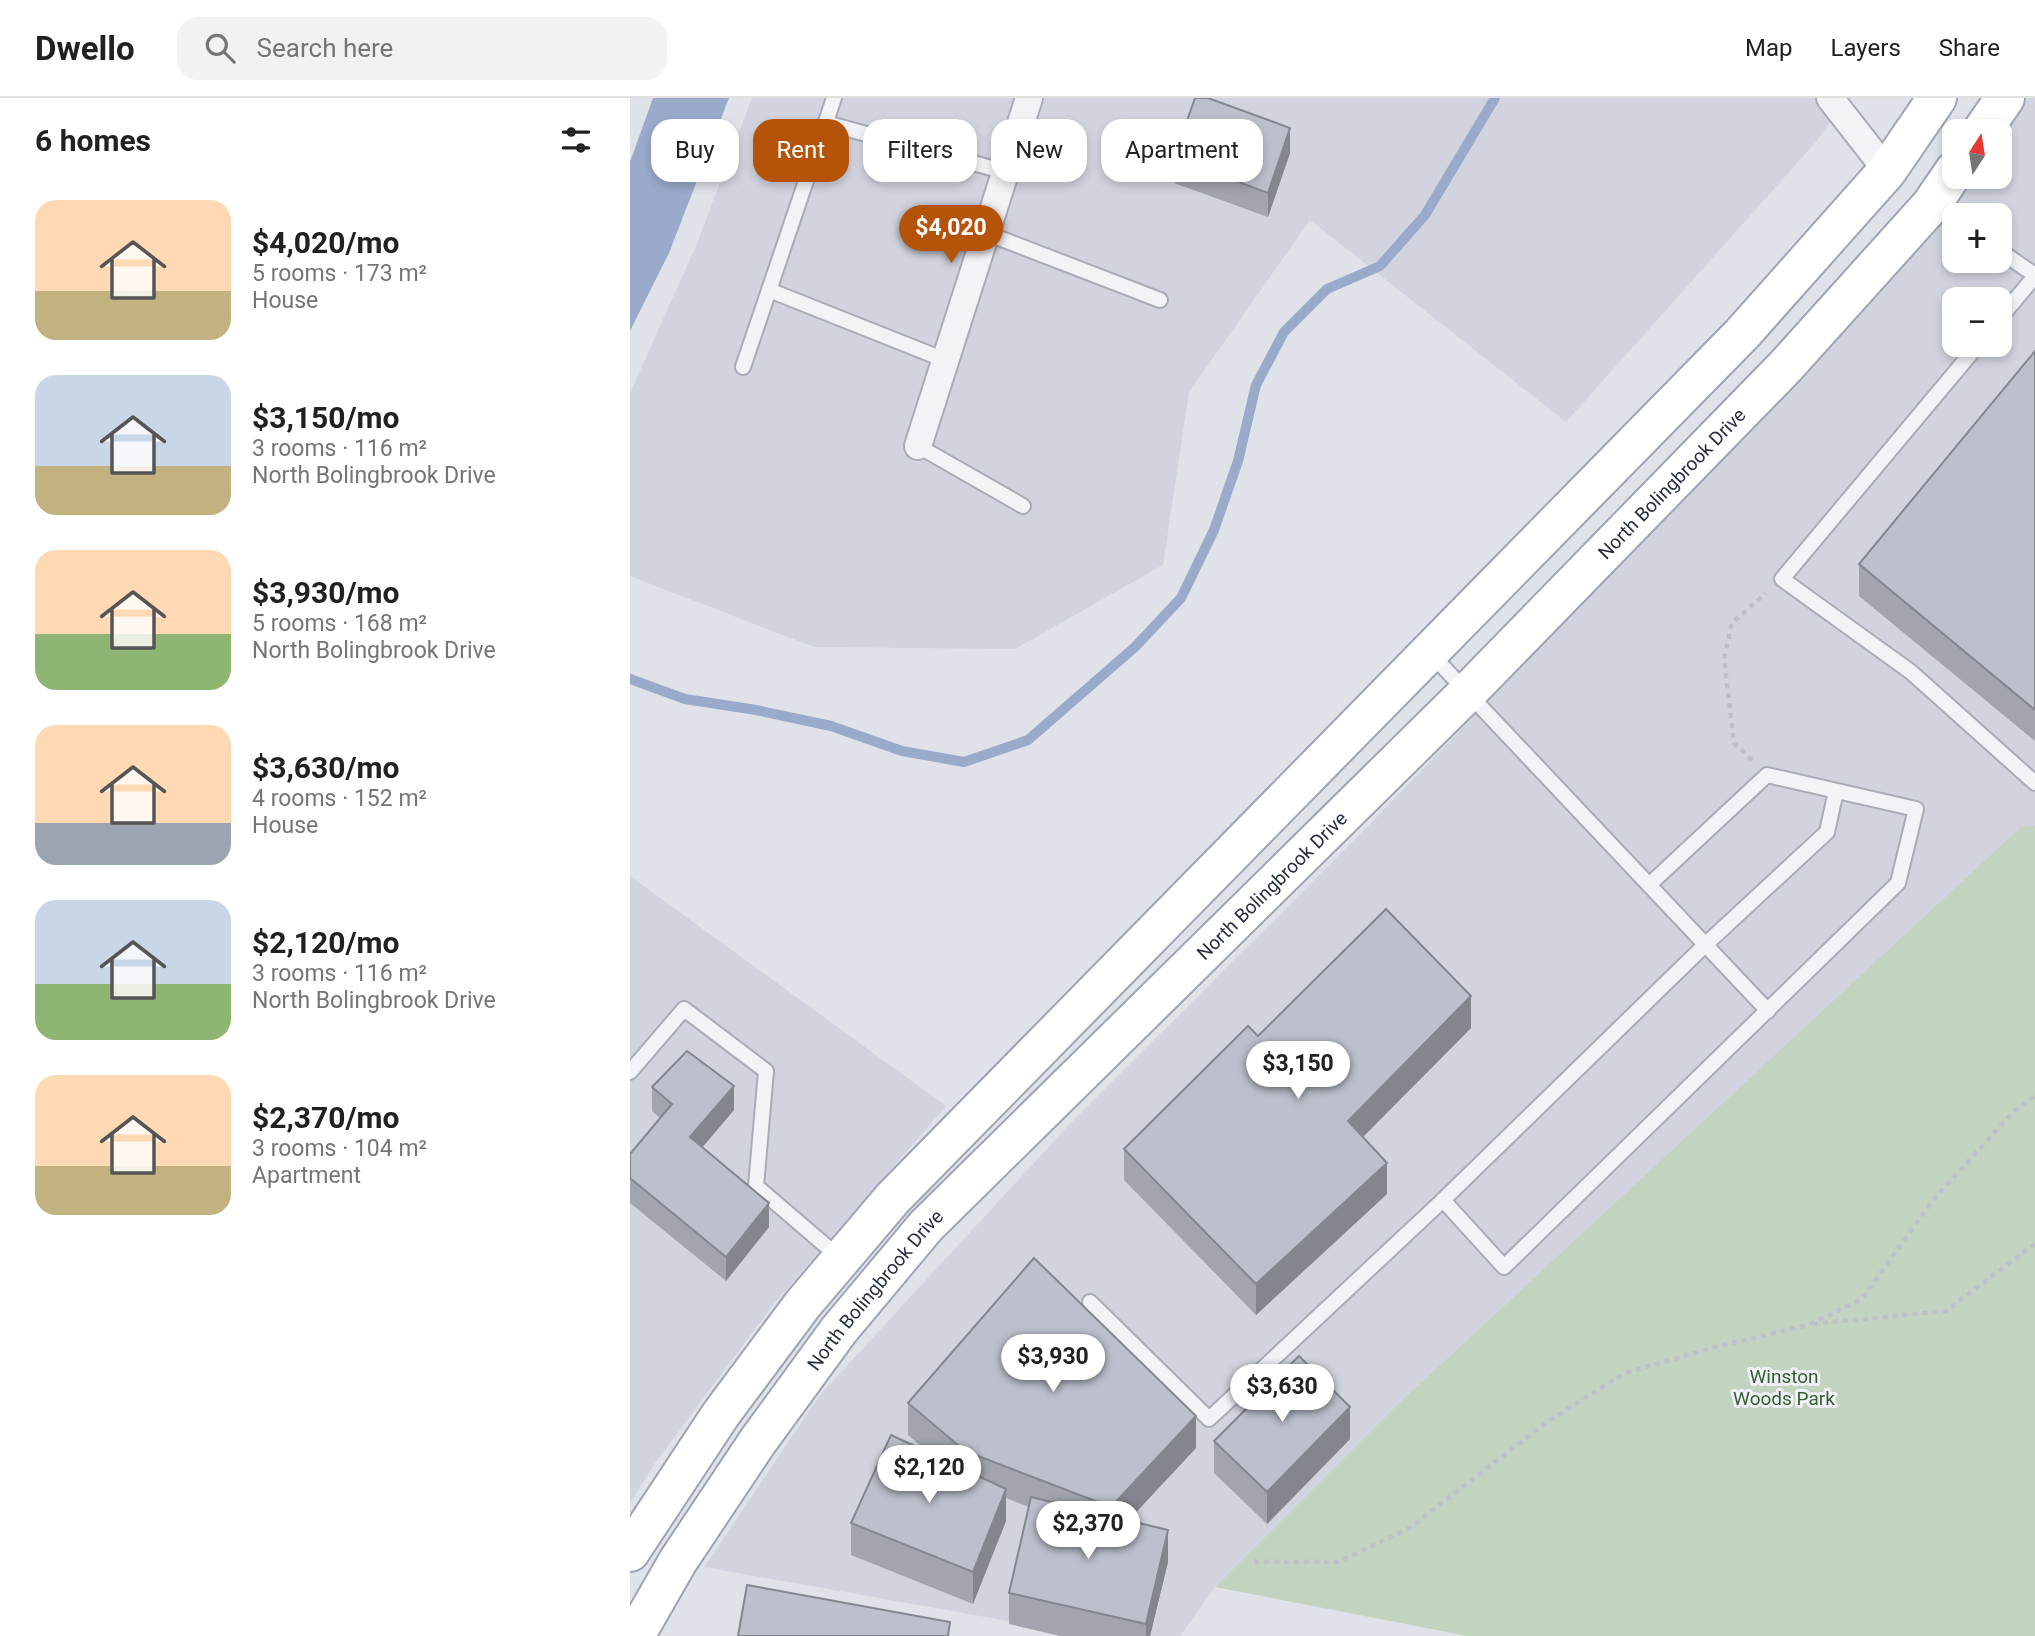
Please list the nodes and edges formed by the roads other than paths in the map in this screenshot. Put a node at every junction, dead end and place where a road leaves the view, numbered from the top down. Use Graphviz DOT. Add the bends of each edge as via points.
graph roads {
  1 [pos="834,98"];
  2 [pos="1029,98"];
  3 [pos="1830,98"];
  4 [pos="1937,98"];
  5 [pos="2005,98"];
  6 [pos="827,119"];
  7 [pos="1022,119"];
  8 [pos="1990,119"];
  9 [pos="849,129"];
  10 [pos="991,168"];
  11 [pos="1887,171"];
  12 [pos="806,182"];
  13 [pos="1003,182"];
  14 [pos="1942,214"];
  15 [pos="986,233"];
  16 [pos="2012,260"];
  17 [pos="2035,276"];
  18 [pos="769,290"];
  19 [pos="1160,300"];
  20 [pos="2012,304"];
  21 [pos="1968,357"];
  22 [pos="945,360"];
  23 [pos="743,366"];
  24 [pos="918,446"];
  25 [pos="1023,506"];
  26 [pos="1430,653"];
  27 [pos="1467,693"];
  28 [pos="2035,783"];
  29 [pos="1836,791"];
  30 [pos="1649,885"];
  31 [pos="1705,945"];
  32 [pos="1768,1011"];
  33 [pos="630,1072"];
  34 [pos="1443,1200"];
  35 [pos="842,1259"];
  36 [pos="1090,1302"];
  37 [pos="630,1552"];
  38 [pos="635,1636"];
  1 -- 6 [label="lane"];
  2 -- 7 [label="street"];
  3 -- 11 [label="street"];
  4 -- 11 [label="main road"];
  5 -- 8 [label="main road"];
  9 -- 10 [label="lane"];
  11 -- 26 [label="main road" via="1742,334"];
  12 -- 18 [label="lane"];
  13 -- 15 [label="street"];
  14 -- 27 [label="main road, North Bolingbrook Drive" via="1785,367"];
  15 -- 19 [label="lane"];
  15 -- 22 [label="street"];
  16 -- 17 [label="lane"];
  17 -- 20 [label="lane"];
  18 -- 22 [label="lane"];
  18 -- 23 [label="lane"];
  21 -- 28 [label="lane" via="1782,579 1911,672"];
  22 -- 24 [label="street"];
  24 -- 25 [label="lane"];
  26 -- 27 [label="lane"];
  26 -- 35 [label="main road" via="893,1198"];
  27 -- 30 [label="lane"];
  27 -- 38 [label="main road, North Bolingbrook Drive" via="926,1226 839,1330 758,1441 678,1561"];
  29 -- 30 [label="lane" via="1767,775"];
  29 -- 31 [label="lane" via="1827,832"];
  29 -- 32 [label="lane" via="1916,809 1898,883"];
  30 -- 31 [label="lane"];
  31 -- 32 [label="lane"];
  31 -- 34 [label="lane"];
  32 -- 34 [label="lane" via="1504,1268"];
  33 -- 35 [label="lane" via="684,1009 766,1071 756,1186"];
  34 -- 36 [label="lane" via="1209,1419"];
  35 -- 37 [label="main road" via="720,1414"];
}
